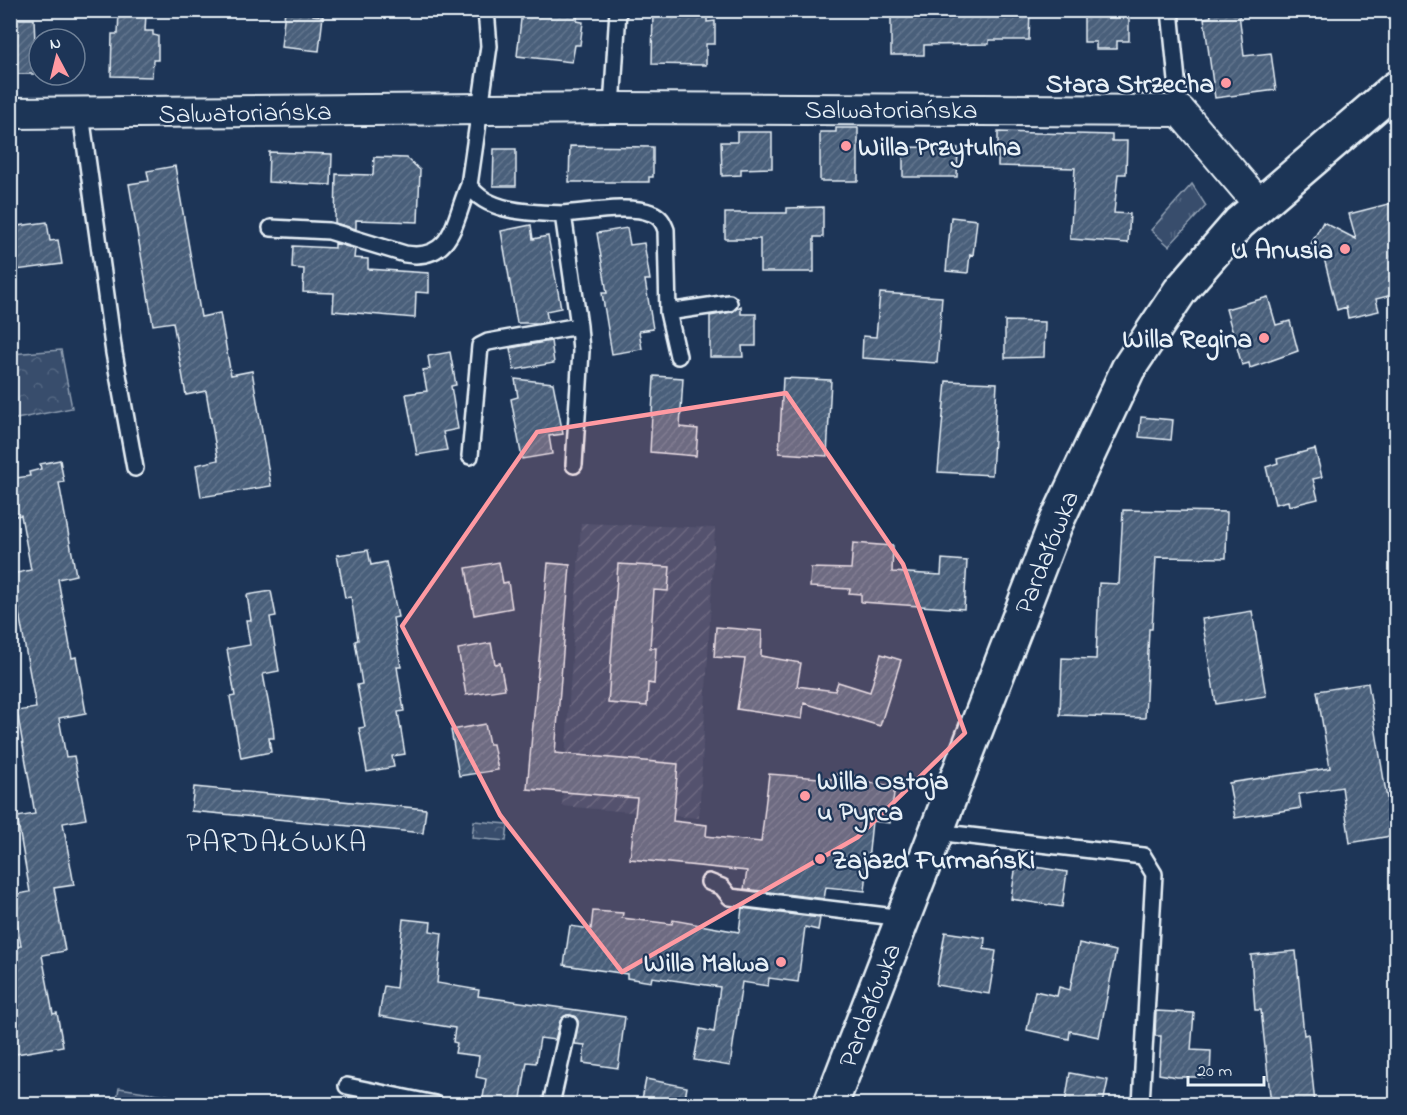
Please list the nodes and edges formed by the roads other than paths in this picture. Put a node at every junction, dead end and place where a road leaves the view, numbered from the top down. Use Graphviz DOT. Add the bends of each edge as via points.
graph roads {
  1 [pos="486,10"];
  2 [pos="618,10"];
  3 [pos="1170,10"];
  4 [pos="1396,88"];
  5 [pos="612,108"];
  6 [pos="480,110"];
  7 [pos="1180,111"];
  8 [pos="10,113"];
  9 [pos="81,114"];
  10 [pos="469,185"];
  11 [pos="1259,204"];
  12 [pos="561,214"];
  13 [pos="271,228"];
  14 [pos="729,303"];
  15 [pos="669,312"];
  16 [pos="579,326"];
  17 [pos="678,356"];
  18 [pos="470,456"];
  19 [pos="574,465"];
  20 [pos="135,468"];
  21 [pos="938,830"];
  22 [pos="709,882"];
  23 [pos="903,918"];
  24 [pos="569,1024"];
  25 [pos="347,1086"];
  26 [pos="435,1104"];
  27 [pos="551,1104"];
  28 [pos="831,1104"];
  29 [pos="1141,1104"];
  1 -- 6 [label="lane" via="489,46"];
  2 -- 5 [label="lane"];
  3 -- 7 [label="lane"];
  4 -- 11 [label="street, Pardałówka"];
  5 -- 6 [label="street, Salwatoriańska"];
  5 -- 7 [label="street, Salwatoriańska"];
  6 -- 9 [label="street, Salwatoriańska"];
  6 -- 10 [label="lane"];
  7 -- 11 [label="street"];
  8 -- 9 [label="street, Salwatoriańska"];
  9 -- 20 [label="lane" via="114,353"];
  10 -- 12 [label="lane" via="483,201 502,207"];
  10 -- 13 [label="lane" via="443,246 417,256 329,231"];
  11 -- 21 [label="street, Pardałówka" via="1179,291 1114,396 1055,525"];
  12 -- 15 [label="lane" via="634,210 651,212 662,220 666,230"];
  12 -- 16 [label="lane"];
  14 -- 15 [label="lane"];
  15 -- 17 [label="lane"];
  16 -- 18 [label="lane" via="480,346"];
  16 -- 19 [label="lane"];
  21 -- 23 [label="street, Pardałówka"];
  21 -- 29 [label="lane" via="1143,856 1154,874"];
  22 -- 23 [label="lane" via="722,887 730,897"];
  23 -- 28 [label="street, Pardałówka"];
  24 -- 27 [label="lane"];
  25 -- 26 [label="lane"];
}
